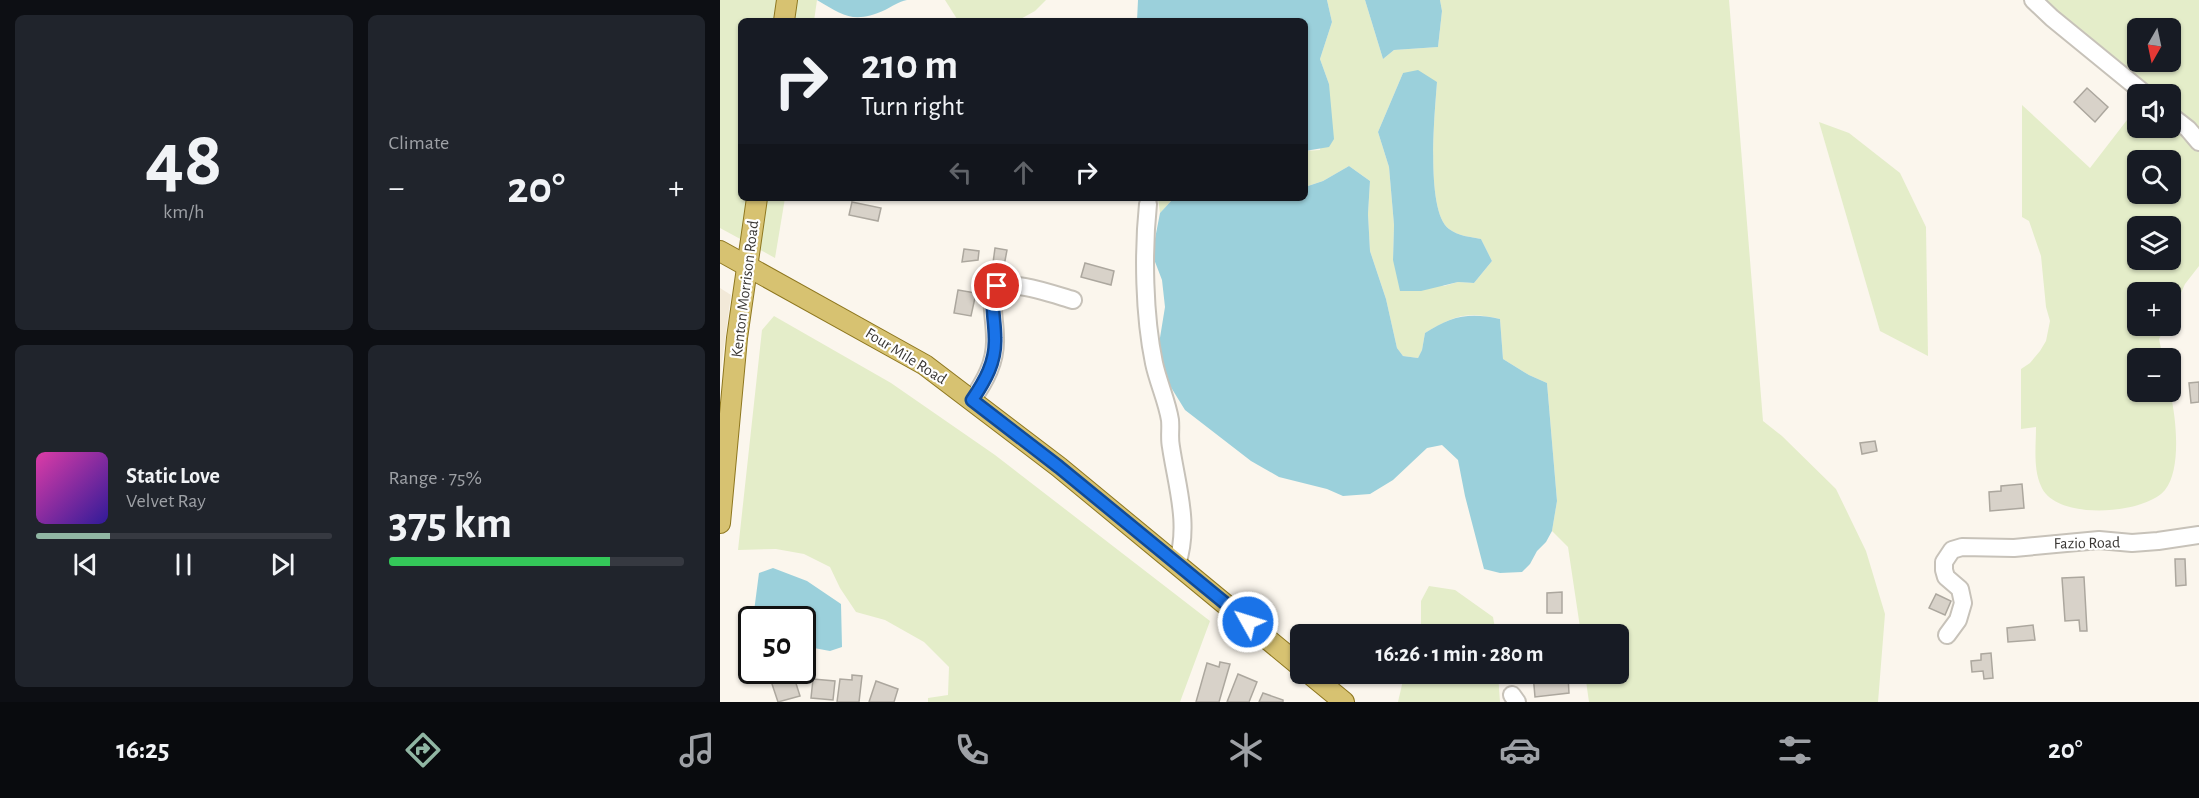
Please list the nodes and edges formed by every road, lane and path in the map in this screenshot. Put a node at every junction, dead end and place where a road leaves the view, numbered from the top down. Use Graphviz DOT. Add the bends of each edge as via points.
graph roads {
  1 [pos="787,0"];
  2 [pos="2037,1"];
  3 [pos="784,18"];
  4 [pos="2133,84"];
  5 [pos="2181,124"];
  6 [pos="2199,142"];
  7 [pos="757,201"];
  8 [pos="1148,204"];
  9 [pos="720,250"];
  10 [pos="746,266"];
  11 [pos="1073,300"];
  12 [pos="972,400"];
  13 [pos="720,523"];
  14 [pos="2199,535"];
  15 [pos="1177,564"];
  16 [pos="1947,635"];
  17 [pos="1290,658"];
  18 [pos="1322,684"];
  19 [pos="1344,702"];
  1 -- 3 [label="main road"];
  2 -- 4 [label="street"];
  5 -- 6 [label="street"];
  7 -- 10 [label="main road, Kenton Morrison Road"];
  8 -- 15 [label="street" via="1145,258 1149,336 1170,419 1170,445 1184,525"];
  9 -- 10 [label="main road, Four Mile Road"];
  10 -- 12 [label="main road, Four Mile Road" via="925,364"];
  10 -- 13 [label="main road, Kenton Morrison Road"];
  11 -- 12 [label="street" via="1027,288 997,286 991,303 996,337 994,356"];
  12 -- 15 [label="main road, Four Mile Road"];
  14 -- 16 [label="street, Fazio Road" via="2132,543 2099,540 1952,550 1944,562 1946,577 1960,590 1963,603 1958,620"];
  15 -- 17 [label="main road, Four Mile Road"];
  18 -- 19 [label="main road"];
}
